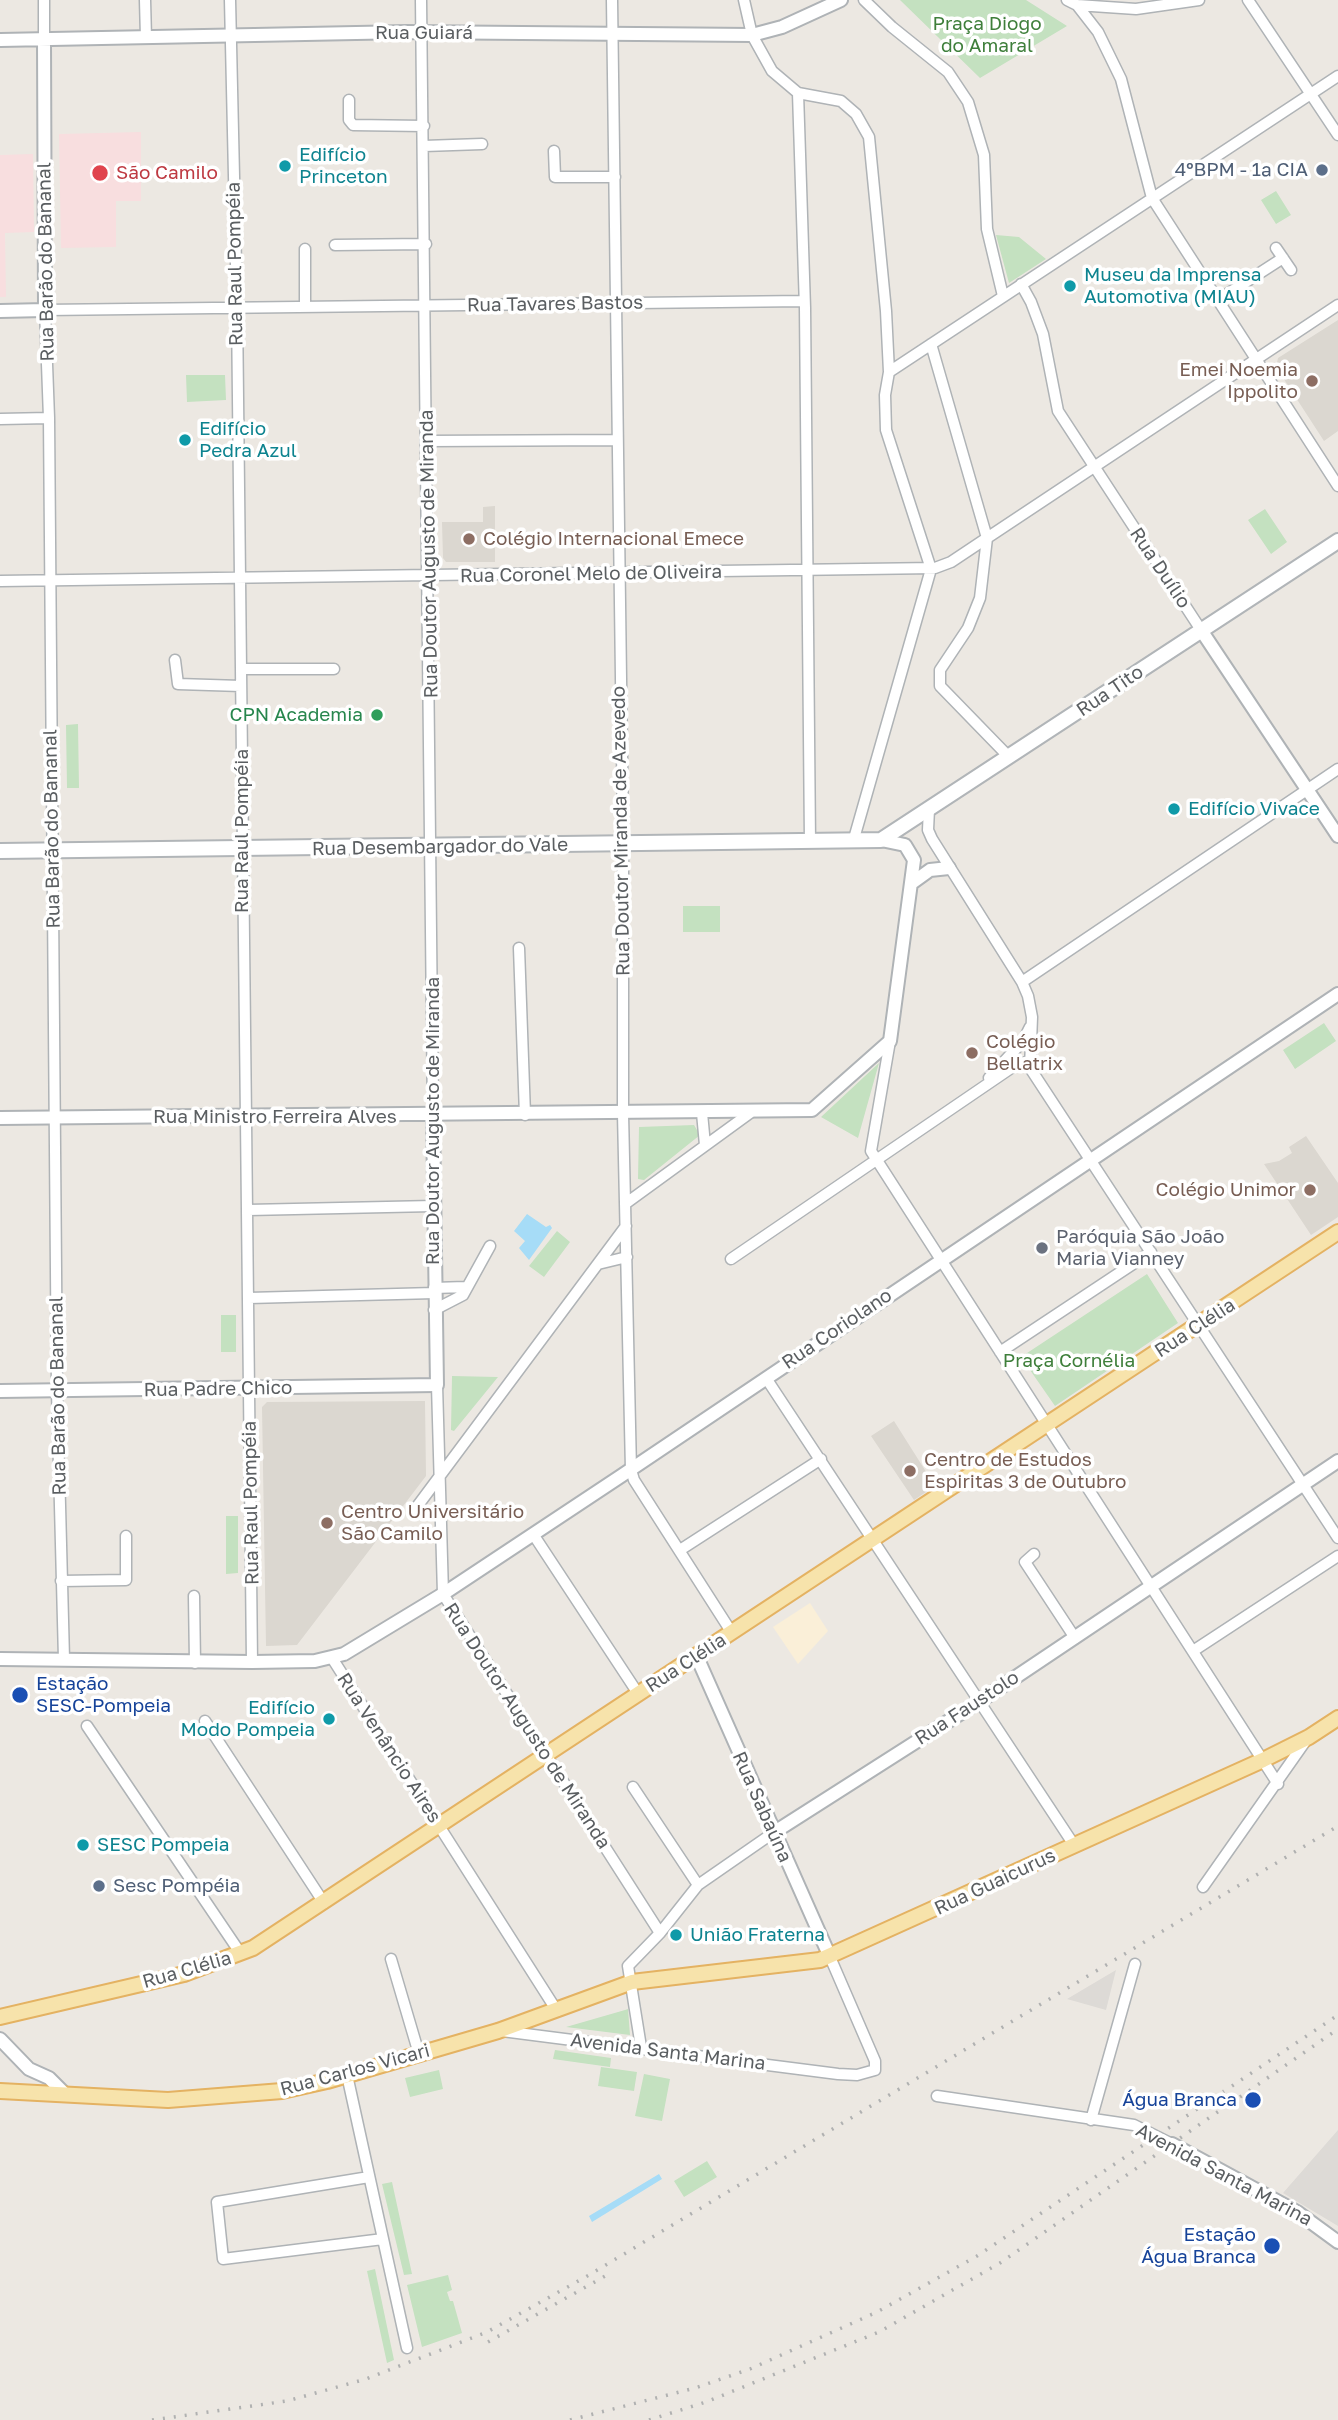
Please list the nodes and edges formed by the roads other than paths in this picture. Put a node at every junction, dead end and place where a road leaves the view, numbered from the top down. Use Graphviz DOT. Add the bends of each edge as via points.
graph roads {
  1 [pos="44,0"];
  2 [pos="145,0"];
  3 [pos="230,0"];
  4 [pos="421,0"];
  5 [pos="612,0"];
  6 [pos="744,0"];
  7 [pos="841,0"];
  8 [pos="864,0"];
  9 [pos="1067,0"];
  10 [pos="1199,0"];
  11 [pos="1248,0"];
  12 [pos="1077,5"];
  13 [pos="422,33"];
  14 [pos="613,33"];
  15 [pos="752,35"];
  16 [pos="230,36"];
  17 [pos="146,38"];
  18 [pos="0,40"];
  19 [pos="44,40"];
  20 [pos="1338,76"];
  21 [pos="798,93"];
  22 [pos="1311,94"];
  23 [pos="349,100"];
  24 [pos="424,126"];
  25 [pos="1338,135"];
  26 [pos="482,144"];
  27 [pos="424,146"];
  28 [pos="554,151"];
  29 [pos="615,177"];
  30 [pos="1152,198"];
  31 [pos="426,244"];
  32 [pos="335,245"];
  33 [pos="1276,248"];
  34 [pos="305,249"];
  35 [pos="1283,258"];
  36 [pos="1290,270"];
  37 [pos="1021,284"];
  38 [pos="1003,296"];
  39 [pos="1218,300"];
  40 [pos="804,301"];
  41 [pos="615,303"];
  42 [pos="1338,304"];
  43 [pos="426,305"];
  44 [pos="306,307"];
  45 [pos="237,308"];
  46 [pos="45,310"];
  47 [pos="0,311"];
  48 [pos="931,344"];
  49 [pos="1256,358"];
  50 [pos="888,372"];
  51 [pos="49,418"];
  52 [pos="0,419"];
  53 [pos="617,440"];
  54 [pos="428,441"];
  55 [pos="1093,466"];
  56 [pos="1338,486"];
  57 [pos="987,538"];
  58 [pos="1338,541"];
  59 [pos="931,569"];
  60 [pos="808,571"];
  61 [pos="618,574"];
  62 [pos="429,576"];
  63 [pos="240,579"];
  64 [pos="50,580"];
  65 [pos="0,581"];
  66 [pos="1201,630"];
  67 [pos="175,660"];
  68 [pos="241,669"];
  69 [pos="334,669"];
  70 [pos="242,686"];
  71 [pos="1009,758"];
  72 [pos="1338,769"];
  73 [pos="1307,790"];
  74 [pos="929,809"];
  75 [pos="1338,836"];
  76 [pos="881,840"];
  77 [pos="810,842"];
  78 [pos="853,842"];
  79 [pos="623,845"];
  80 [pos="432,847"];
  81 [pos="242,850"];
  82 [pos="0,851"];
  83 [pos="52,851"];
  84 [pos="949,868"];
  85 [pos="912,883"];
  86 [pos="519,948"];
  87 [pos="1022,982"];
  88 [pos="1338,994"];
  89 [pos="1032,1024"];
  90 [pos="890,1041"];
  91 [pos="1031,1061"];
  92 [pos="984,1086"];
  93 [pos="702,1113"];
  94 [pos="750,1113"];
  95 [pos="623,1114"];
  96 [pos="525,1115"];
  97 [pos="433,1116"];
  98 [pos="0,1118"];
  99 [pos="55,1118"];
  100 [pos="247,1118"];
  101 [pos="705,1145"];
  102 [pos="876,1160"];
  103 [pos="1091,1160"];
  104 [pos="625,1204"];
  105 [pos="433,1206"];
  106 [pos="248,1210"];
  107 [pos="626,1226"];
  108 [pos="1338,1232"];
  109 [pos="490,1246"];
  110 [pos="1151,1252"];
  111 [pos="627,1257"];
  112 [pos="731,1259"];
  113 [pos="939,1259"];
  114 [pos="598,1264"];
  115 [pos="465,1287"];
  116 [pos="434,1290"];
  117 [pos="249,1298"];
  118 [pos="435,1310"];
  119 [pos="1198,1325"];
  120 [pos="1000,1352"];
  121 [pos="766,1378"];
  122 [pos="437,1385"];
  123 [pos="249,1390"];
  124 [pos="0,1391"];
  125 [pos="57,1391"];
  126 [pos="1047,1425"];
  127 [pos="459,1451"];
  128 [pos="438,1458"];
  129 [pos="821,1459"];
  130 [pos="1338,1461"];
  131 [pos="631,1470"];
  132 [pos="438,1479"];
  133 [pos="1303,1485"];
  134 [pos="414,1512"];
  135 [pos="533,1534"];
  136 [pos="127,1536"];
  137 [pos="1338,1538"];
  138 [pos="873,1541"];
  139 [pos="680,1550"];
  140 [pos="1034,1554"];
  141 [pos="1338,1556"];
  142 [pos="61,1581"];
  143 [pos="1151,1587"];
  144 [pos="443,1594"];
  145 [pos="194,1596"];
  146 [pos="732,1633"];
  147 [pos="1075,1638"];
  148 [pos="1193,1651"];
  149 [pos="697,1657"];
  150 [pos="332,1658"];
  151 [pos="0,1659"];
  152 [pos="64,1659"];
  153 [pos="195,1662"];
  154 [pos="252,1662"];
  155 [pos="639,1695"];
  156 [pos="980,1701"];
  157 [pos="1338,1718"];
  158 [pos="205,1721"];
  159 [pos="87,1726"];
  160 [pos="1309,1737"];
  161 [pos="545,1756"];
  162 [pos="1263,1760"];
  163 [pos="1278,1784"];
  164 [pos="633,1787"];
  165 [pos="439,1826"];
  166 [pos="773,1833"];
  167 [pos="1074,1845"];
  168 [pos="698,1885"];
  169 [pos="1203,1887"];
  170 [pos="324,1903"];
  171 [pos="660,1933"];
  172 [pos="242,1954"];
  173 [pos="830,1957"];
  174 [pos="391,1959"];
  175 [pos="1135,1964"];
  176 [pos="632,1982"];
  177 [pos="557,2011"];
  178 [pos="0,2017"];
  179 [pos="498,2031"];
  180 [pos="0,2039"];
  181 [pos="641,2047"];
  182 [pos="419,2054"];
  183 [pos="346,2075"];
  184 [pos="0,2091"];
  185 [pos="64,2093"];
  186 [pos="937,2096"];
  187 [pos="1091,2120"];
  188 [pos="1172,2144"];
  189 [pos="369,2177"];
  190 [pos="383,2239"];
  191 [pos="1338,2242"];
  192 [pos="407,2348"];
  1 -- 19 [label="street, Rua Barão do Bananal"];
  2 -- 17 [label="street"];
  3 -- 16 [label="street, Rua Raul Pompéia"];
  4 -- 13 [label="street, Rua Doutor Augusto de Miranda"];
  5 -- 14 [label="street, Rua Doutor Miranda de Azevedo"];
  6 -- 15 [label="street"];
  7 -- 15 [label="street, Rua Guiará" via="782,27"];
  8 -- 38 [label="street" via="948,72 968,102 984,155 988,229"];
  9 -- 12 [label="street"];
  10 -- 12 [label="street" via="1136,9"];
  11 -- 22 [label="street"];
  12 -- 30 [label="street" via="1098,32 1121,79"];
  13 -- 14 [label="street, Rua Guiará"];
  13 -- 16 [label="street, Rua Guiará"];
  13 -- 24 [label="street, Rua Doutor Augusto de Miranda"];
  14 -- 15 [label="street, Rua Guiará"];
  14 -- 29 [label="street, Rua Doutor Miranda de Azevedo"];
  15 -- 21 [label="street" via="772,71"];
  16 -- 17 [label="street, Rua Guiará"];
  16 -- 45 [label="street, Rua Raul Pompéia"];
  17 -- 19 [label="street, Rua Guiará"];
  18 -- 19 [label="street, Rua Guiará"];
  19 -- 46 [label="street, Rua Barão do Bananal"];
  20 -- 22 [label="street"];
  21 -- 40 [label="street"];
  21 -- 50 [label="street" via="842,101 856,114 869,138"];
  22 -- 25 [label="street"];
  22 -- 30 [label="street"];
  23 -- 24 [label="street" via="353,125"];
  24 -- 27 [label="street, Rua Doutor Augusto de Miranda"];
  26 -- 27 [label="street"];
  27 -- 31 [label="street, Rua Doutor Augusto de Miranda"];
  28 -- 29 [label="street" via="555,177"];
  29 -- 41 [label="street, Rua Doutor Miranda de Azevedo"];
  30 -- 37 [label="street"];
  30 -- 39 [label="street"];
  31 -- 32 [label="street"];
  31 -- 43 [label="street, Rua Doutor Augusto de Miranda"];
  33 -- 35 [label="street"];
  34 -- 44 [label="street"];
  35 -- 36 [label="street"];
  35 -- 39 [label="street"];
  37 -- 38 [label="street"];
  37 -- 55 [label="street, Rua Duílio" via="1043,334 1055,404"];
  38 -- 48 [label="street"];
  39 -- 49 [label="street"];
  40 -- 41 [label="street, Rua Tavares Bastos"];
  40 -- 60 [label="street"];
  41 -- 43 [label="street, Rua Tavares Bastos"];
  41 -- 53 [label="street, Rua Doutor Miranda de Azevedo"];
  42 -- 49 [label="street"];
  43 -- 44 [label="street, Rua Tavares Bastos"];
  43 -- 54 [label="street, Rua Doutor Augusto de Miranda"];
  44 -- 45 [label="street, Rua Tavares Bastos"];
  45 -- 46 [label="street, Rua Tavares Bastos"];
  45 -- 63 [label="street, Rua Raul Pompéia"];
  46 -- 47 [label="street, Rua Tavares Bastos"];
  46 -- 51 [label="street, Rua Barão do Bananal"];
  48 -- 50 [label="street"];
  48 -- 57 [label="street"];
  49 -- 55 [label="street"];
  49 -- 56 [label="street"];
  50 -- 59 [label="street" via="886,430"];
  51 -- 52 [label="street"];
  51 -- 64 [label="street, Rua Barão do Bananal"];
  53 -- 54 [label="street"];
  53 -- 61 [label="street, Rua Doutor Miranda de Azevedo"];
  54 -- 62 [label="street, Rua Doutor Augusto de Miranda"];
  55 -- 57 [label="street"];
  55 -- 66 [label="street, Rua Duílio"];
  57 -- 59 [label="street" via="951,562"];
  57 -- 71 [label="street" via="980,598 938,678 945,695"];
  58 -- 66 [label="main road, Rua Tito"];
  59 -- 60 [label="street, Rua Coronel Melo de Oliveira"];
  59 -- 78 [label="street"];
  60 -- 61 [label="street, Rua Coronel Melo de Oliveira"];
  60 -- 77 [label="street"];
  61 -- 62 [label="street, Rua Coronel Melo de Oliveira"];
  61 -- 79 [label="street, Rua Doutor Miranda de Azevedo"];
  62 -- 63 [label="street, Rua Coronel Melo de Oliveira"];
  62 -- 80 [label="street, Rua Doutor Augusto de Miranda"];
  63 -- 64 [label="street, Rua Coronel Melo de Oliveira"];
  63 -- 68 [label="street, Rua Raul Pompéia"];
  64 -- 65 [label="street, Rua Coronel Melo de Oliveira"];
  64 -- 83 [label="street, Rua Barão do Bananal"];
  66 -- 71 [label="main road, Rua Tito"];
  66 -- 73 [label="street, Rua Duílio"];
  67 -- 70 [label="street" via="178,684"];
  68 -- 69 [label="street"];
  68 -- 70 [label="street, Rua Raul Pompéia"];
  70 -- 81 [label="street, Rua Raul Pompéia"];
  71 -- 74 [label="main road, Rua Tito"];
  72 -- 73 [label="street"];
  73 -- 75 [label="street, Rua Duílio"];
  73 -- 87 [label="street"];
  74 -- 76 [label="main road, Rua Tito"];
  74 -- 84 [label="street" via="928,830"];
  76 -- 78 [label="main road, Rua Desembargador do Vale"];
  76 -- 85 [label="street" via="910,849"];
  77 -- 78 [label="main road, Rua Desembargador do Vale"];
  77 -- 79 [label="main road, Rua Desembargador do Vale"];
  79 -- 80 [label="main road, Rua Desembargador do Vale"];
  79 -- 95 [label="street, Rua Doutor Miranda de Azevedo"];
  80 -- 81 [label="main road, Rua Desembargador do Vale"];
  80 -- 97 [label="street, Rua Doutor Augusto de Miranda"];
  81 -- 83 [label="main road, Rua Desembargador do Vale"];
  81 -- 100 [label="street, Rua Raul Pompéia"];
  82 -- 83 [label="main road, Rua Desembargador do Vale"];
  83 -- 99 [label="street, Rua Barão do Bananal"];
  84 -- 85 [label="street" via="930,870"];
  84 -- 87 [label="street"];
  85 -- 90 [label="street"];
  86 -- 96 [label="street"];
  87 -- 89 [label="street"];
  88 -- 103 [label="street, Rua Coriolano"];
  89 -- 91 [label="street"];
  89 -- 92 [label="street"];
  90 -- 94 [label="street, Rua Ministro Ferreira Alves" via="820,1105 803,1111"];
  90 -- 102 [label="street" via="871,1151"];
  91 -- 92 [label="street" via="1017,1064"];
  91 -- 103 [label="street" via="1030,1068"];
  92 -- 102 [label="street"];
  93 -- 94 [label="street, Rua Ministro Ferreira Alves"];
  93 -- 95 [label="street, Rua Ministro Ferreira Alves"];
  93 -- 101 [label="street"];
  94 -- 101 [label="street"];
  95 -- 96 [label="street, Rua Ministro Ferreira Alves"];
  95 -- 104 [label="street, Rua Doutor Miranda de Azevedo"];
  96 -- 97 [label="street, Rua Ministro Ferreira Alves"];
  97 -- 100 [label="street, Rua Ministro Ferreira Alves"];
  97 -- 105 [label="street, Rua Doutor Augusto de Miranda"];
  98 -- 99 [label="street, Rua Ministro Ferreira Alves"];
  99 -- 100 [label="street, Rua Ministro Ferreira Alves"];
  99 -- 125 [label="street, Rua Barão do Bananal"];
  100 -- 106 [label="street, Rua Raul Pompéia"];
  101 -- 104 [label="street"];
  102 -- 112 [label="street"];
  102 -- 113 [label="street"];
  103 -- 110 [label="street"];
  103 -- 113 [label="street, Rua Coriolano"];
  104 -- 107 [label="street, Rua Doutor Miranda de Azevedo"];
  105 -- 106 [label="street"];
  105 -- 116 [label="street, Rua Doutor Augusto de Miranda"];
  106 -- 117 [label="street, Rua Raul Pompéia"];
  107 -- 111 [label="street, Rua Doutor Miranda de Azevedo"];
  107 -- 114 [label="street"];
  108 -- 119 [label="main road, Rua Clélia"];
  109 -- 115 [label="street"];
  110 -- 119 [label="street"];
  110 -- 120 [label="street"];
  111 -- 114 [label="street"];
  111 -- 131 [label="street, Rua Doutor Miranda de Azevedo"];
  113 -- 120 [label="street"];
  113 -- 121 [label="street, Rua Coriolano"];
  114 -- 127 [label="street"];
  115 -- 116 [label="street"];
  115 -- 118 [label="street" via="463,1295"];
  116 -- 117 [label="street"];
  116 -- 118 [label="street, Rua Doutor Augusto de Miranda"];
  117 -- 123 [label="street, Rua Raul Pompéia"];
  118 -- 122 [label="street, Rua Doutor Augusto de Miranda"];
  119 -- 126 [label="main road, Rua Clélia"];
  119 -- 133 [label="street"];
  120 -- 126 [label="street"];
  121 -- 129 [label="street"];
  121 -- 131 [label="street, Rua Coriolano"];
  122 -- 123 [label="street, Rua Padre Chico"];
  122 -- 128 [label="street, Rua Doutor Augusto de Miranda"];
  123 -- 125 [label="street, Rua Padre Chico"];
  123 -- 154 [label="street, Rua Raul Pompéia"];
  124 -- 125 [label="street, Rua Padre Chico"];
  125 -- 142 [label="street, Rua Barão do Bananal"];
  126 -- 138 [label="main road, Rua Clélia"];
  126 -- 143 [label="street"];
  127 -- 128 [label="street"];
  127 -- 132 [label="street"];
  128 -- 132 [label="street, Rua Doutor Augusto de Miranda"];
  129 -- 138 [label="street"];
  129 -- 139 [label="street"];
  130 -- 133 [label="street, Rua Faustolo"];
  131 -- 135 [label="street, Rua Coriolano"];
  131 -- 139 [label="street, Rua Doutor Miranda de Azevedo"];
  132 -- 134 [label="street"];
  132 -- 144 [label="street, Rua Doutor Augusto de Miranda"];
  133 -- 137 [label="street"];
  133 -- 143 [label="street, Rua Faustolo"];
  135 -- 144 [label="street, Rua Coriolano"];
  135 -- 155 [label="street"];
  136 -- 142 [label="street" via="126,1580"];
  138 -- 146 [label="main road, Rua Clélia"];
  138 -- 156 [label="street"];
  139 -- 146 [label="street, Rua Doutor Miranda de Azevedo"];
  140 -- 147 [label="street" via="1025,1562"];
  141 -- 148 [label="street"];
  142 -- 152 [label="street, Rua Barão do Bananal"];
  143 -- 147 [label="street, Rua Faustolo"];
  143 -- 148 [label="street"];
  144 -- 150 [label="street, Rua Coriolano"];
  144 -- 161 [label="street, Rua Doutor Augusto de Miranda"];
  145 -- 153 [label="street"];
  146 -- 149 [label="main road, Rua Clélia"];
  147 -- 156 [label="street, Rua Faustolo"];
  148 -- 162 [label="street"];
  149 -- 155 [label="main road, Rua Clélia"];
  149 -- 166 [label="street, Rua Sabaúna"];
  150 -- 154 [label="street, Rua Venâncio Aires"];
  150 -- 165 [label="street, Rua Venâncio Aires"];
  151 -- 152 [label="street, Rua Venâncio Aires"];
  152 -- 153 [label="street, Rua Venâncio Aires"];
  153 -- 154 [label="street, Rua Venâncio Aires"];
  155 -- 161 [label="main road, Rua Clélia"];
  156 -- 166 [label="street, Rua Faustolo"];
  156 -- 167 [label="street"];
  157 -- 160 [label="main road, Rua Guaicurus"];
  158 -- 170 [label="street"];
  159 -- 172 [label="street"];
  160 -- 162 [label="main road, Rua Guaicurus"];
  160 -- 163 [label="street"];
  161 -- 165 [label="main road, Rua Clélia"];
  161 -- 171 [label="street, Rua Doutor Augusto de Miranda"];
  162 -- 163 [label="street"];
  162 -- 167 [label="main road, Rua Guaicurus"];
  163 -- 169 [label="street"];
  164 -- 168 [label="street"];
  165 -- 170 [label="main road, Rua Clélia"];
  165 -- 177 [label="street, Rua Venâncio Aires"];
  166 -- 168 [label="street, Rua Faustolo"];
  166 -- 173 [label="street, Rua Sabaúna"];
  167 -- 173 [label="main road, Rua Guaicurus"];
  168 -- 171 [label="street, Rua Faustolo"];
  170 -- 172 [label="main road, Rua Clélia"];
  171 -- 176 [label="street, Rua Faustolo" via="628,1966"];
  172 -- 178 [label="main road, Rua Clélia" via="184,1974"];
  173 -- 176 [label="main road, Rua Guaicurus"];
  173 -- 181 [label="street, Avenida Santa Marina" via="875,2070 857,2075"];
  174 -- 182 [label="street"];
  175 -- 187 [label="street"];
  176 -- 177 [label="main road, Rua Guaicurus"];
  176 -- 181 [label="street"];
  177 -- 179 [label="main road, Rua Carlos Vicari"];
  179 -- 181 [label="street, Avenida Santa Marina"];
  179 -- 182 [label="main road, Rua Carlos Vicari"];
  180 -- 185 [label="street" via="29,2069 49,2078"];
  182 -- 183 [label="main road, Rua Carlos Vicari"];
  183 -- 185 [label="main road, Rua Carlos Vicari" via="282,2091 203,2099"];
  183 -- 189 [label="street"];
  184 -- 185 [label="main road, Rua Carlos Vicari"];
  186 -- 187 [label="street, Avenida Santa Marina"];
  187 -- 188 [label="street, Avenida Santa Marina" via="1134,2125"];
  188 -- 191 [label="street, Avenida Santa Marina" via="1297,2212"];
  189 -- 190 [label="street"];
  189 -- 190 [label="street" via="217,2202 224,2261"];
  190 -- 192 [label="street"];
}
